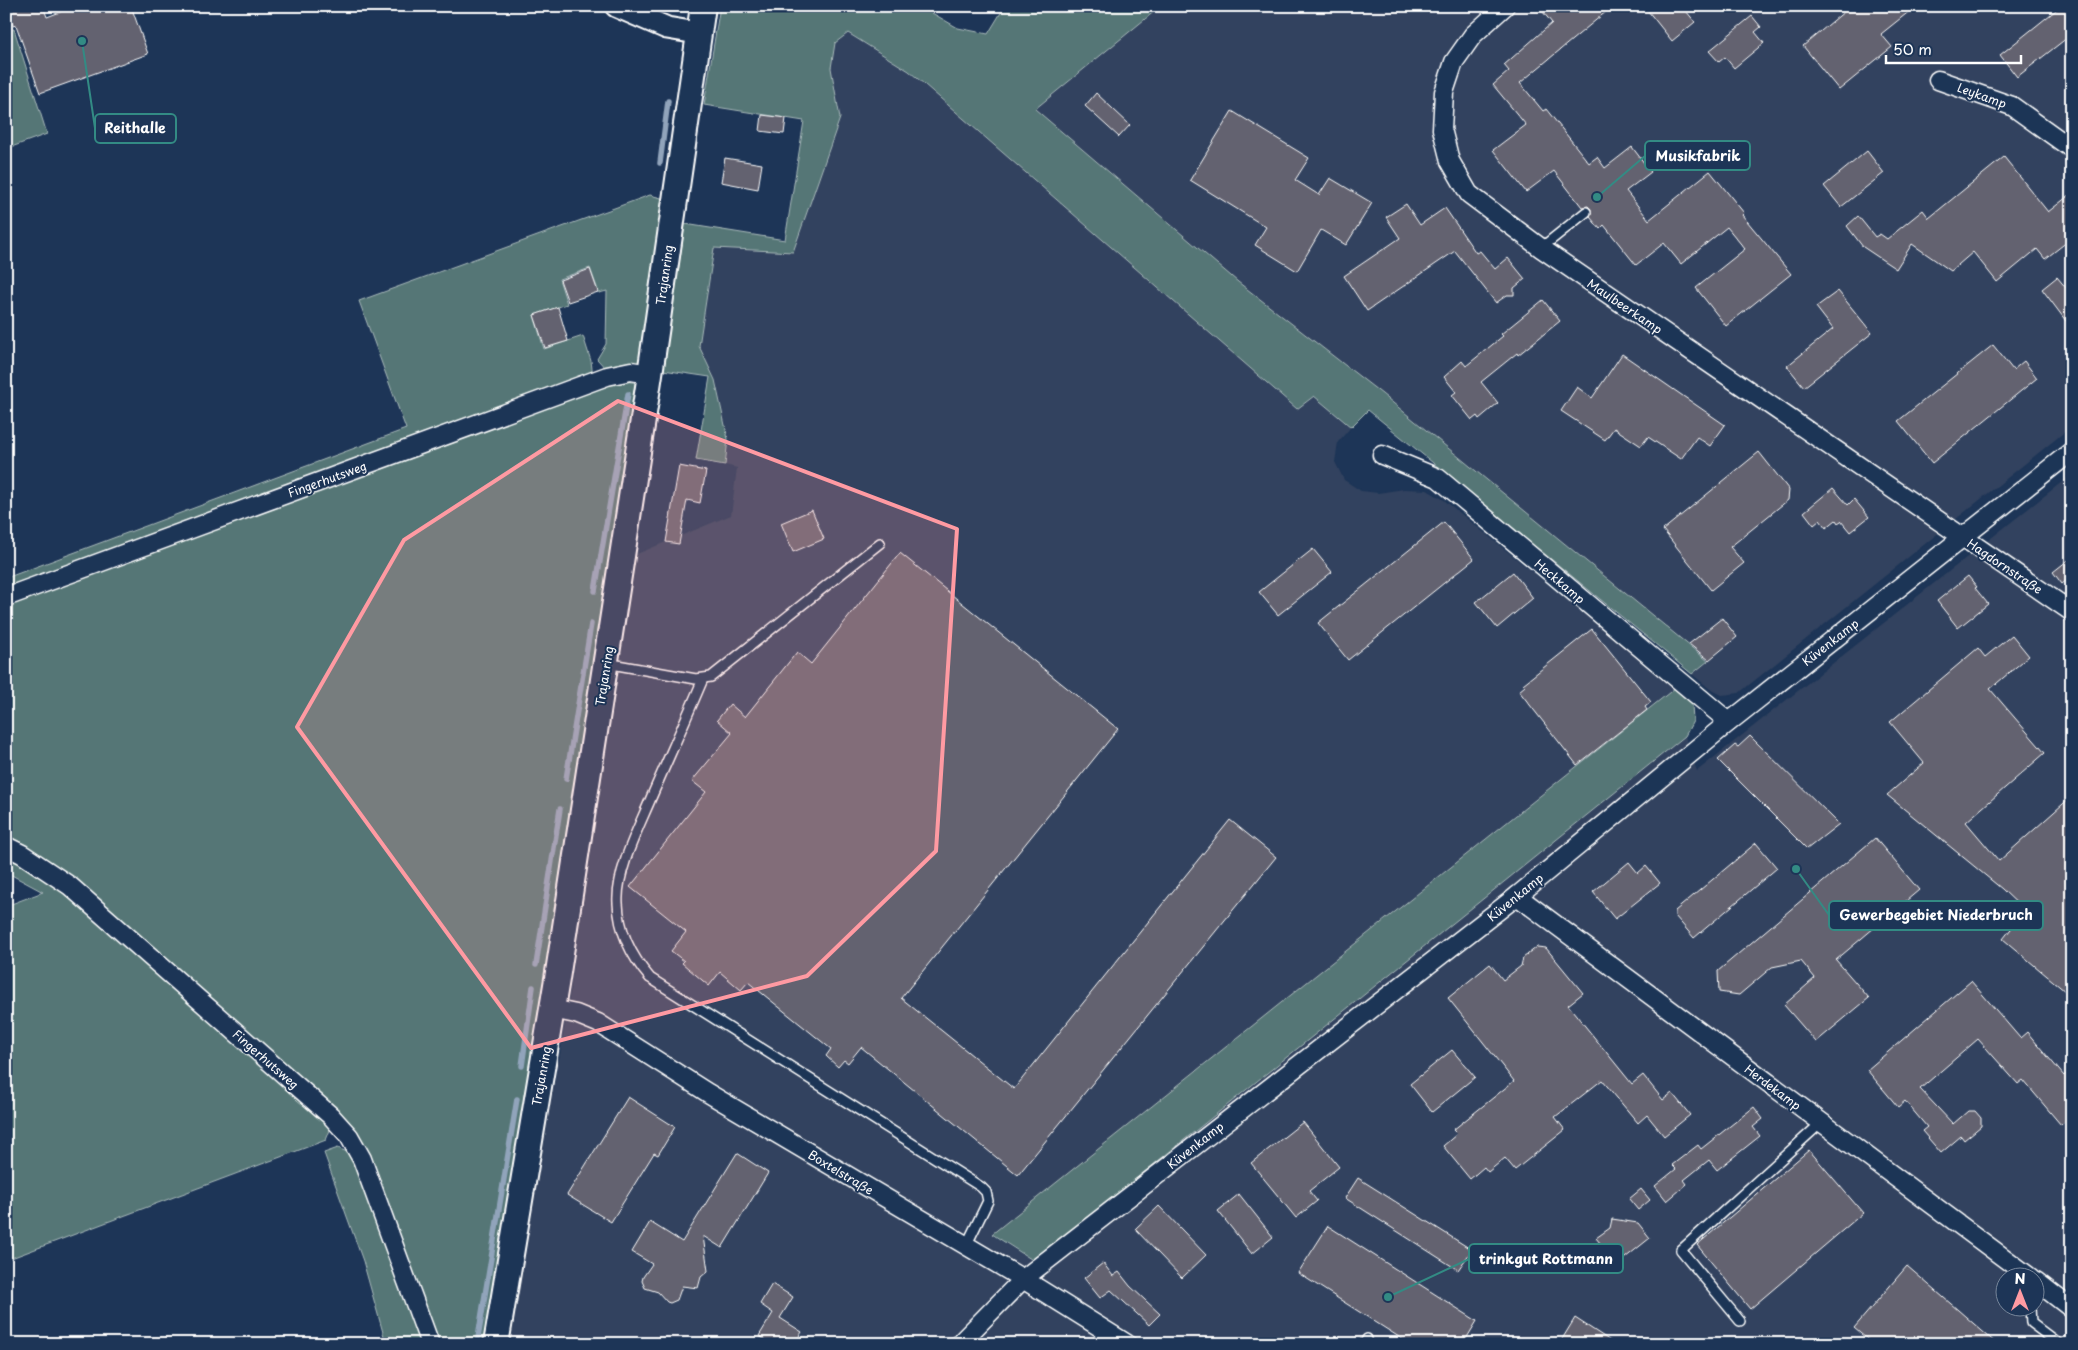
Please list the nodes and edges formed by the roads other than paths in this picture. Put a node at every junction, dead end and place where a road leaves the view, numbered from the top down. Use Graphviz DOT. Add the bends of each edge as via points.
graph roads {
  1 [pos="616,6"];
  2 [pos="703,6"];
  3 [pos="1505,6"];
  4 [pos="697,34"];
  5 [pos="1938,80"];
  6 [pos="2072,149"];
  7 [pos="1586,212"];
  8 [pos="1541,248"];
  9 [pos="650,374"];
  10 [pos="2072,451"];
  11 [pos="1382,455"];
  12 [pos="1963,538"];
  13 [pos="880,543"];
  14 [pos="6,597"];
  15 [pos="2072,612"];
  16 [pos="606,663"];
  17 [pos="702,680"];
  18 [pos="1729,722"];
  19 [pos="6,846"];
  20 [pos="1517,896"];
  21 [pos="552,1009"];
  22 [pos="1821,1123"];
  23 [pos="966,1246"];
  24 [pos="2017,1268"];
  25 [pos="1023,1279"];
  26 [pos="2046,1289"];
  27 [pos="2072,1309"];
  28 [pos="2031,1318"];
  29 [pos="1740,1321"];
  30 [pos="430,1344"];
  31 [pos="496,1344"];
  32 [pos="960,1344"];
  33 [pos="1127,1344"];
  34 [pos="2059,1344"];
  1 -- 4 [label="street" via="666,28"];
  2 -- 4 [label="main road, Trajanring"];
  3 -- 8 [label="street, Maulbeerkamp" via="1473,35 1454,62 1444,92 1442,129 1450,161 1469,194"];
  4 -- 9 [label="main road, Trajanring"];
  5 -- 6 [label="street, Leykamp" via="2012,106"];
  7 -- 8 [label="lane"];
  8 -- 12 [label="street, Maulbeerkamp"];
  9 -- 14 [label="street, Fingerhutsweg" via="632,371 607,376"];
  9 -- 16 [label="main road, Trajanring"];
  10 -- 12 [label="street, Küvenkamp"];
  11 -- 18 [label="street, Heckkamp" via="1438,478"];
  12 -- 15 [label="street, Hagdornstraße"];
  12 -- 18 [label="street, Küvenkamp"];
  13 -- 17 [label="lane" via="718,673"];
  16 -- 17 [label="lane"];
  16 -- 21 [label="main road, Trajanring"];
  17 -- 23 [label="lane" via="632,844 620,884 620,920 631,953 650,978 981,1187 988,1196 987,1208"];
  18 -- 20 [label="street, Küvenkamp"];
  19 -- 30 [label="street, Fingerhutsweg" via="70,886 331,1116 349,1136 362,1159"];
  20 -- 22 [label="street, Herdekamp"];
  20 -- 25 [label="street, Küvenkamp"];
  21 -- 23 [label="street, Boxtelstraße" via="598,1022 708,1093"];
  21 -- 31 [label="main road, Trajanring"];
  22 -- 24 [label="street, Herdekamp"];
  22 -- 29 [label="lane" via="1681,1250"];
  23 -- 25 [label="street, Boxtelstraße"];
  25 -- 32 [label="street, Küvenkamp"];
  25 -- 33 [label="street, Boxtelstraße"];
  26 -- 27 [label="street, Herdekamp"];
  28 -- 34 [label="lane" via="2031,1323"];
}
